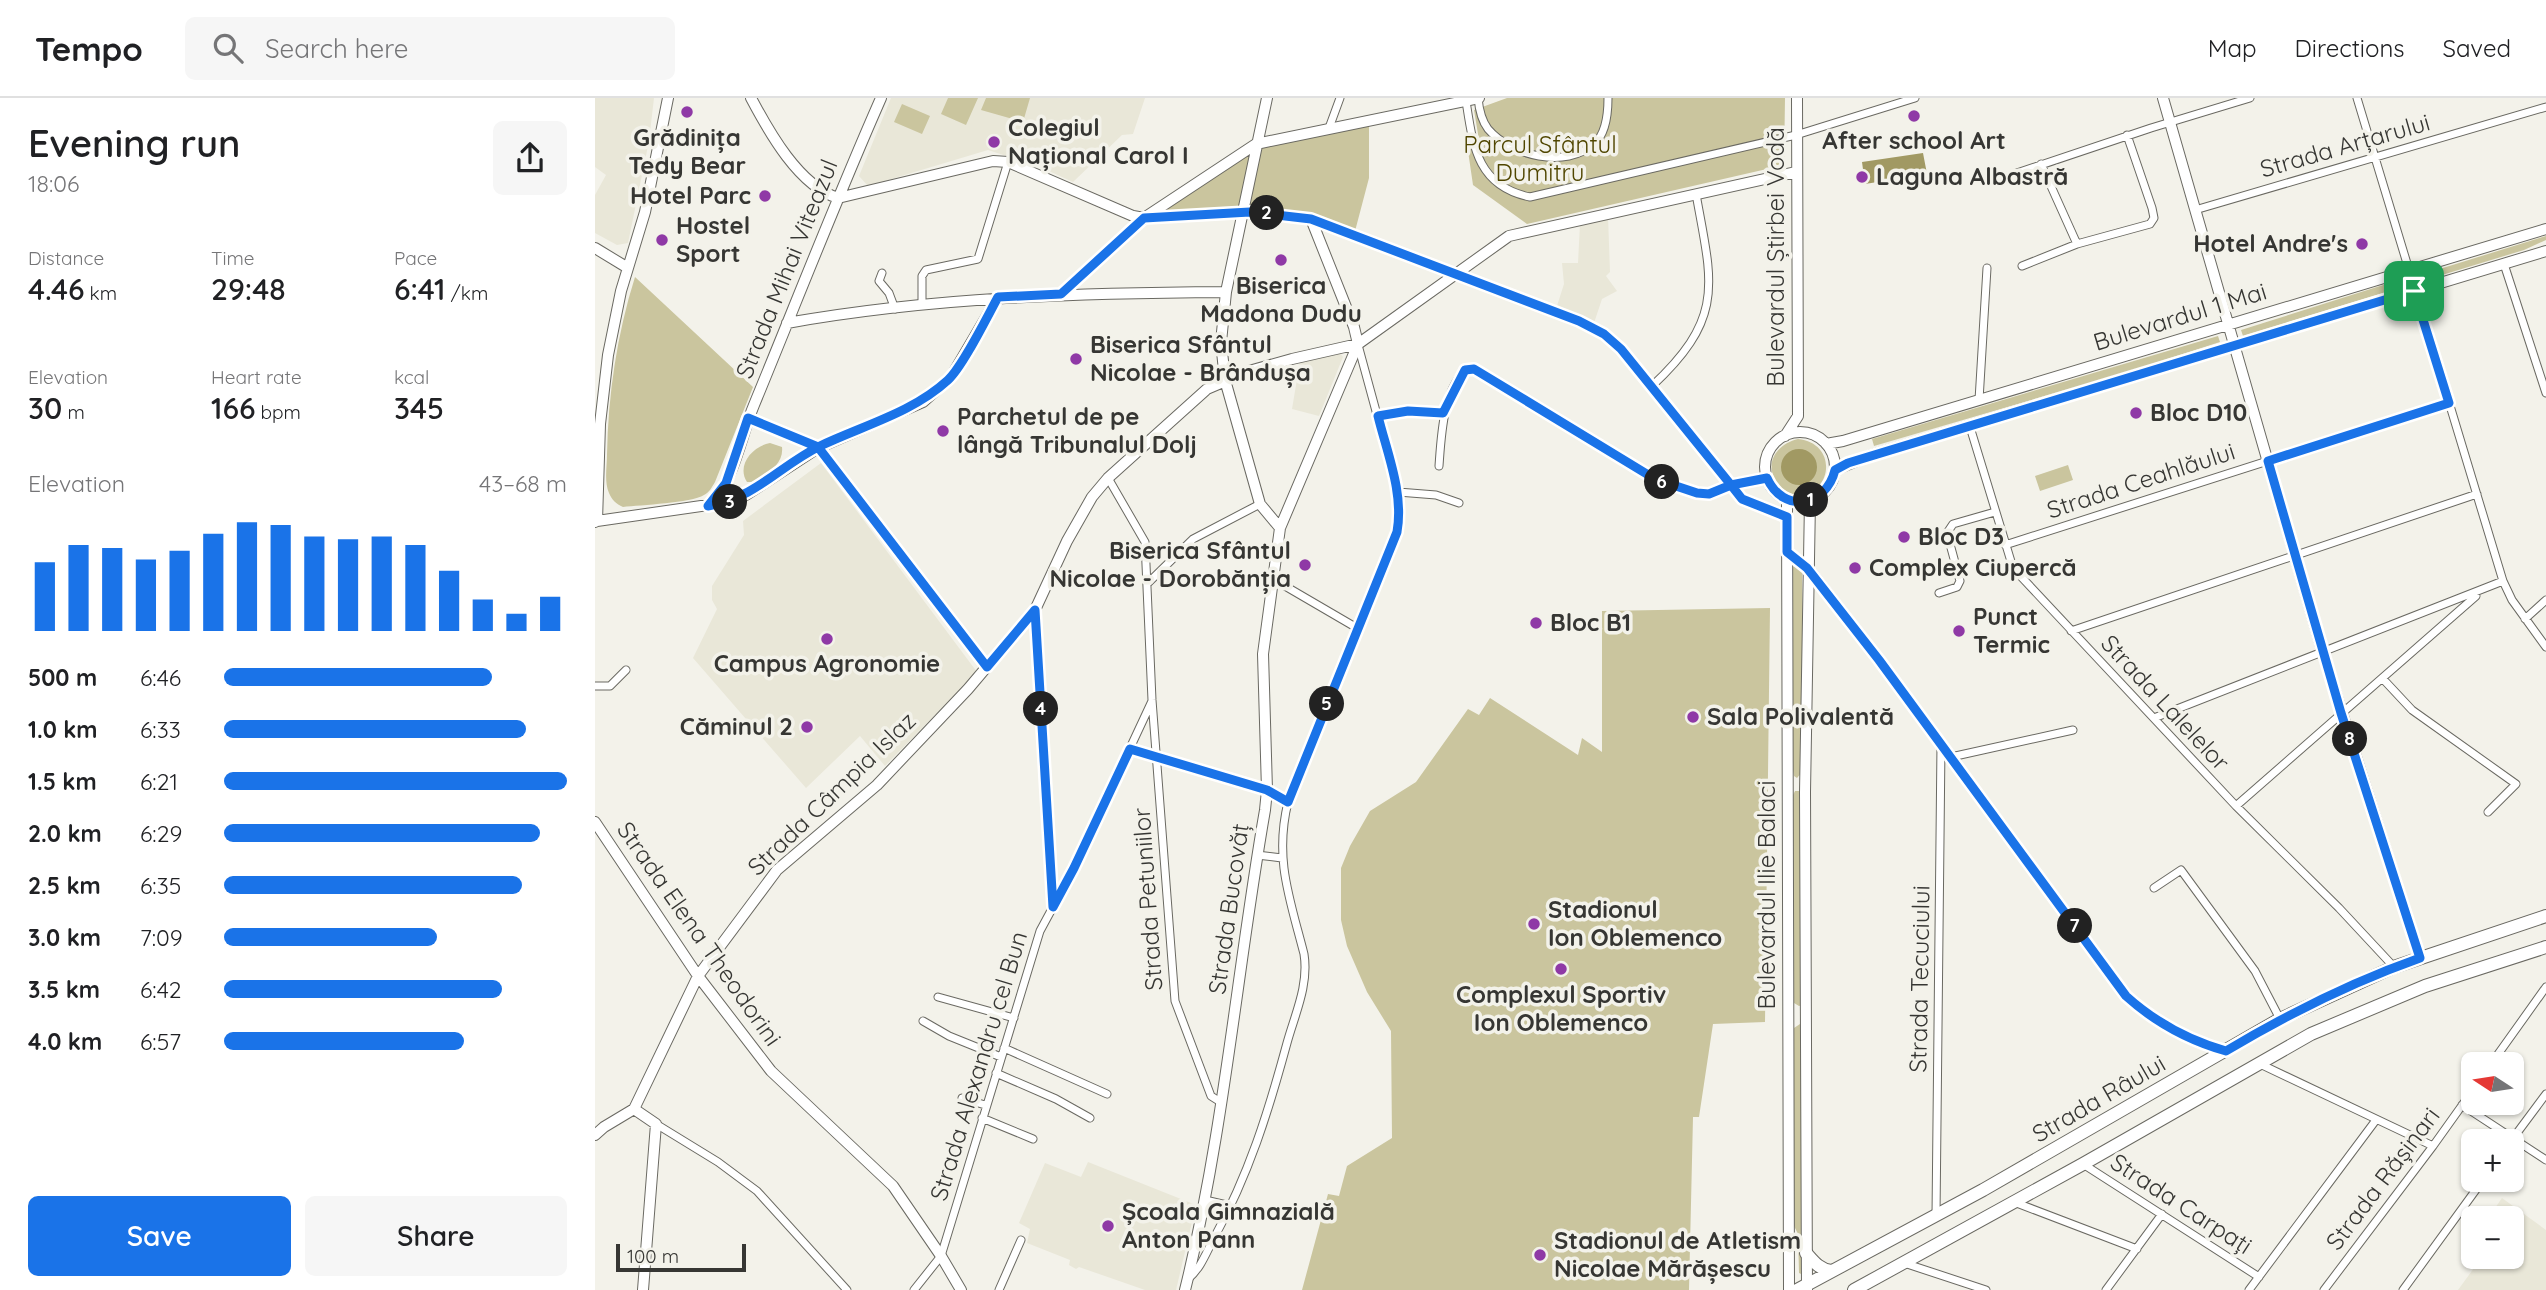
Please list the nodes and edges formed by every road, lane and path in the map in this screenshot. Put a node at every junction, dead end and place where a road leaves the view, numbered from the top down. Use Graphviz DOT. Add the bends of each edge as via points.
graph roads {
  1 [pos="668,98"];
  2 [pos="751,98"];
  3 [pos="881,98"];
  4 [pos="1267,98"];
  5 [pos="1340,98"];
  6 [pos="1608,98"];
  7 [pos="1797,98"];
  8 [pos="1915,98"];
  9 [pos="2163,98"];
  10 [pos="2250,98"];
  11 [pos="2357,98"];
  12 [pos="1474,99"];
  13 [pos="2546,107"];
  14 [pos="2170,122"];
  15 [pos="1329,128"];
  16 [pos="1796,135"];
  17 [pos="2127,135"];
  18 [pos="1256,144"];
  19 [pos="2374,158"];
  20 [pos="1009,162"];
  21 [pos="2041,164"];
  22 [pos="1796,172"];
  23 [pos="1990,182"];
  24 [pos="1696,194"];
  25 [pos="838,198"];
  26 [pos="2195,211"];
  27 [pos="1243,212"];
  28 [pos="1144,218"];
  29 [pos="1311,219"];
  30 [pos="2546,229"];
  31 [pos="2077,244"];
  32 [pos="595,248"];
  33 [pos="2546,251"];
  34 [pos="2504,264"];
  35 [pos="2022,266"];
  36 [pos="628,268"];
  37 [pos="1987,268"];
  38 [pos="2408,271"];
  39 [pos="882,273"];
  40 [pos="1458,274"];
  41 [pos="2414,291"];
  42 [pos="1226,292"];
  43 [pos="1061,294"];
  44 [pos="998,297"];
  45 [pos="922,305"];
  46 [pos="895,309"];
  47 [pos="787,323"];
  48 [pos="2230,324"];
  49 [pos="1358,344"];
  50 [pos="2236,346"];
  51 [pos="1225,380"];
  52 [pos="1652,386"];
  53 [pos="2546,393"];
  54 [pos="1979,400"];
  55 [pos="2449,403"];
  56 [pos="1443,413"];
  57 [pos="1378,416"];
  58 [pos="1798,416"];
  59 [pos="748,418"];
  60 [pos="1970,427"];
  61 [pos="1810,433"];
  62 [pos="1785,436"];
  63 [pos="1826,444"];
  64 [pos="818,447"];
  65 [pos="2268,461"];
  66 [pos="1439,466"];
  67 [pos="1835,470"];
  68 [pos="1108,478"];
  69 [pos="1767,478"];
  70 [pos="1731,485"];
  71 [pos="1398,492"];
  72 [pos="2477,494"];
  73 [pos="1787,499"];
  74 [pos="1810,500"];
  75 [pos="1459,503"];
  76 [pos="1260,504"];
  77 [pos="708,506"];
  78 [pos="1995,512"];
  79 [pos="1787,517"];
  80 [pos="596,521"];
  81 [pos="1280,528"];
  82 [pos="2005,545"];
  83 [pos="1787,552"];
  84 [pos="1808,553"];
  85 [pos="2295,553"];
  86 [pos="1807,568"];
  87 [pos="1273,579"];
  88 [pos="2503,582"];
  89 [pos="1147,584"];
  90 [pos="2482,591"];
  91 [pos="1939,593"];
  92 [pos="2546,600"];
  93 [pos="1035,610"];
  94 [pos="2525,619"];
  95 [pos="1357,628"];
  96 [pos="2071,631"];
  97 [pos="2546,647"];
  98 [pos="2323,653"];
  99 [pos="987,667"];
  100 [pos="626,670"];
  101 [pos="2383,679"];
  102 [pos="595,686"];
  103 [pos="1152,700"];
  104 [pos="2341,713"];
  105 [pos="2154,718"];
  106 [pos="2073,730"];
  107 [pos="1941,744"];
  108 [pos="1130,749"];
  109 [pos="1157,756"];
  110 [pos="1951,757"];
  111 [pos="1267,790"];
  112 [pos="1788,792"];
  113 [pos="1805,792"];
  114 [pos="1288,802"];
  115 [pos="2236,806"];
  116 [pos="2488,812"];
  117 [pos="595,822"];
  118 [pos="1257,855"];
  119 [pos="1282,858"];
  120 [pos="2154,888"];
  121 [pos="1053,907"];
  122 [pos="2546,916"];
  123 [pos="2546,947"];
  124 [pos="2420,958"];
  125 [pos="2394,967"];
  126 [pos="698,976"];
  127 [pos="2546,987"];
  128 [pos="938,997"];
  129 [pos="1014,1018"];
  130 [pos="2280,1019"];
  131 [pos="923,1021"];
  132 [pos="1005,1048"];
  133 [pos="2226,1051"];
  134 [pos="2500,1052"];
  135 [pos="1001,1057"];
  136 [pos="2259,1063"];
  137 [pos="996,1073"];
  138 [pos="1107,1094"];
  139 [pos="2546,1094"];
  140 [pos="962,1098"];
  141 [pos="1222,1103"];
  142 [pos="985,1105"];
  143 [pos="2461,1106"];
  144 [pos="634,1110"];
  145 [pos="2476,1115"];
  146 [pos="982,1118"];
  147 [pos="1090,1118"];
  148 [pos="2377,1120"];
  149 [pos="656,1124"];
  150 [pos="2496,1129"];
  151 [pos="2519,1129"];
  152 [pos="595,1135"];
  153 [pos="1033,1139"];
  154 [pos="2433,1146"];
  155 [pos="2524,1147"];
  156 [pos="2546,1160"];
  157 [pos="2083,1164"];
  158 [pos="2474,1192"];
  159 [pos="1205,1200"];
  160 [pos="2014,1202"];
  161 [pos="1231,1206"];
  162 [pos="2162,1214"];
  163 [pos="1936,1216"];
  164 [pos="1021,1240"];
  165 [pos="2137,1249"];
  166 [pos="1806,1253"];
  167 [pos="941,1256"];
  168 [pos="1904,1263"];
  169 [pos="1831,1271"];
  170 [pos="2259,1277"];
  171 [pos="1187,1284"];
  172 [pos="1803,1288"];
  173 [pos="643,1290"];
  174 [pos="848,1290"];
  175 [pos="914,1290"];
  176 [pos="961,1290"];
  177 [pos="999,1290"];
  178 [pos="1790,1290"];
  179 [pos="1854,1290"];
  180 [pos="1986,1290"];
  181 [pos="2106,1290"];
  182 [pos="2249,1290"];
  183 [pos="2324,1290"];
  184 [pos="2403,1290"];
  1 -- 36 [label="street" via="645,212"];
  2 -- 25 [label="street" via="792,163"];
  3 -- 25 [label="street, Strada Mihai Viteazul"];
  4 -- 18 [label="street"];
  5 -- 15 [label="street"];
  6 -- 12 [label="street" via="1604,127 1595,144 1579,152 1548,156 1523,152 1495,136"];
  7 -- 16 [label="street, Bulevardul Știrbei Vodă"];
  8 -- 16 [label="street"];
  9 -- 14 [label="street"];
  10 -- 14 [label="street"];
  11 -- 19 [label="street"];
  12 -- 15 [label="street"];
  12 -- 16 [label="street" via="1473,146 1488,174 1514,194 1529,197"];
  13 -- 19 [label="street, Strada Arțarului"];
  14 -- 17 [label="street"];
  14 -- 26 [label="street"];
  15 -- 18 [label="street"];
  16 -- 22 [label="street, Bulevardul Știrbei Vodă"];
  17 -- 21 [label="street"];
  17 -- 31 [label="street" via="2154,218 2150,224"];
  18 -- 27 [label="street"];
  18 -- 28 [label="street"];
  19 -- 26 [label="street, Strada Arțarului"];
  19 -- 38 [label="street"];
  20 -- 25 [label="street" via="993,161"];
  20 -- 28 [label="street"];
  20 -- 45 [label="street" via="978,259 926,270"];
  21 -- 23 [label="street"];
  21 -- 31 [label="street"];
  22 -- 24 [label="street, Strada Câmpia Islaz"];
  22 -- 58 [label="street, Bulevardul Știrbei Vodă"];
  24 -- 40 [label="street, Strada Câmpia Islaz" via="1509,236"];
  24 -- 52 [label="street" via="1710,296 1705,316 1687,348"];
  25 -- 47 [label="street, Strada Mihai Viteazul"];
  26 -- 48 [label="street"];
  27 -- 28 [label="street"];
  27 -- 29 [label="street"];
  27 -- 42 [label="street"];
  28 -- 43 [label="street"];
  29 -- 40 [label="street"];
  29 -- 49 [label="street"];
  30 -- 38 [label="street, Bulevardul 1 Mai"];
  31 -- 35 [label="street"];
  32 -- 36 [label="street"];
  33 -- 34 [label="street, Bulevardul 1 Mai"];
  34 -- 41 [label="street, Bulevardul 1 Mai"];
  34 -- 53 [label="street"];
  36 -- 80 [label="street" via="604,385"];
  37 -- 54 [label="street"];
  38 -- 41 [label="street"];
  38 -- 48 [label="street, Bulevardul 1 Mai"];
  39 -- 46 [label="street" via="879,281"];
  40 -- 49 [label="street, Strada Câmpia Islaz"];
  40 -- 52 [label="street" via="1604,334"];
  41 -- 50 [label="street, Bulevardul 1 Mai"];
  41 -- 55 [label="street"];
  42 -- 43 [label="street"];
  42 -- 51 [label="street" via="1221,342"];
  43 -- 44 [label="street"];
  44 -- 45 [label="street"];
  44 -- 64 [label="street" via="951,377 923,402"];
  45 -- 46 [label="street"];
  46 -- 47 [label="street"];
  47 -- 59 [label="street, Strada Mihai Viteazul"];
  48 -- 50 [label="street"];
  48 -- 54 [label="street, Bulevardul 1 Mai"];
  49 -- 51 [label="street, Strada Câmpia Islaz"];
  49 -- 57 [label="street"];
  49 -- 81 [label="street, Strada Bucovăț"];
  50 -- 60 [label="street, Bulevardul 1 Mai"];
  50 -- 65 [label="street"];
  51 -- 68 [label="street, Strada Câmpia Islaz" via="1207,389"];
  51 -- 76 [label="street"];
  52 -- 70 [label="street"];
  54 -- 63 [label="street, Bulevardul 1 Mai"];
  55 -- 65 [label="street, Strada Ceahlăului"];
  55 -- 72 [label="street"];
  56 -- 57 [label="street" via="1408,411"];
  56 -- 66 [label="street"];
  56 -- 70 [label="street" via="1465,370 1474,369 1655,479 1709,494"];
  57 -- 71 [label="street"];
  58 -- 61 [label="street, Bulevardul Știrbei Vodă"];
  58 -- 62 [label="street, Bulevardul Știrbei Vodă"];
  59 -- 64 [label="street"];
  59 -- 77 [label="street, Strada Mihai Viteazul" via="726,483"];
  60 -- 67 [label="street, Bulevardul 1 Mai"];
  60 -- 78 [label="street, Strada Lalelelor"];
  61 -- 62 [label="street"];
  61 -- 63 [label="street"];
  62 -- 69 [label="street" via="1766,458"];
  63 -- 67 [label="street"];
  64 -- 77 [label="street" via="746,495"];
  64 -- 99 [label="street"];
  65 -- 82 [label="street, Strada Ceahlăului"];
  65 -- 85 [label="street"];
  67 -- 74 [label="street" via="1824,492"];
  68 -- 89 [label="street, Strada Petuniilor" via="1145,542"];
  68 -- 93 [label="street, Strada Câmpia Islaz" via="1067,541"];
  69 -- 70 [label="street"];
  69 -- 73 [label="street"];
  70 -- 79 [label="street" via="1742,499"];
  71 -- 75 [label="street" via="1436,495"];
  71 -- 95 [label="street" via="1397,532"];
  72 -- 85 [label="street"];
  72 -- 88 [label="street"];
  73 -- 74 [label="street"];
  73 -- 79 [label="street, Bulevardul Ilie Balaci"];
  74 -- 84 [label="street, Bulevardul Ilie Balaci"];
  76 -- 81 [label="street"];
  76 -- 89 [label="street" via="1193,538"];
  77 -- 80 [label="street"];
  78 -- 82 [label="street, Strada Lalelelor"];
  78 -- 91 [label="street" via="1949,527 1960,580 1957,587"];
  79 -- 83 [label="street, Bulevardul Ilie Balaci"];
  81 -- 87 [label="street, Strada Bucovăț"];
  82 -- 96 [label="street, Strada Lalelelor" via="2013,568"];
  83 -- 84 [label="street"];
  83 -- 86 [label="street"];
  83 -- 112 [label="street, Bulevardul Ilie Balaci"];
  84 -- 86 [label="street, Bulevardul Ilie Balaci"];
  85 -- 96 [label="street"];
  85 -- 98 [label="street"];
  86 -- 107 [label="street"];
  86 -- 113 [label="street, Bulevardul Ilie Balaci"];
  87 -- 95 [label="street"];
  87 -- 111 [label="street, Strada Bucovăț" via="1263,654"];
  88 -- 90 [label="street"];
  88 -- 94 [label="street"];
  89 -- 103 [label="street, Strada Petuniilor"];
  90 -- 98 [label="street"];
  90 -- 101 [label="street"];
  92 -- 94 [label="street"];
  93 -- 99 [label="street, Strada Câmpia Islaz"];
  93 -- 121 [label="street"];
  94 -- 97 [label="street"];
  95 -- 114 [label="street"];
  96 -- 105 [label="street, Strada Lalelelor"];
  98 -- 104 [label="street"];
  98 -- 105 [label="street"];
  99 -- 126 [label="street, Strada Câmpia Islaz" via="877,785 777,870"];
  100 -- 102 [label="street" via="610,686"];
  101 -- 104 [label="street"];
  101 -- 116 [label="street" via="2412,710 2516,784"];
  103 -- 108 [label="street, Strada Alexandru cel Bun"];
  103 -- 109 [label="street, Strada Petuniilor"];
  104 -- 115 [label="street"];
  104 -- 124 [label="street"];
  105 -- 115 [label="street, Strada Lalelelor"];
  106 -- 110 [label="street"];
  107 -- 110 [label="street"];
  107 -- 163 [label="street, Strada Tecuciului"];
  108 -- 109 [label="street"];
  108 -- 121 [label="street, Strada Alexandru cel Bun"];
  109 -- 111 [label="street"];
  109 -- 141 [label="street, Strada Petuniilor" via="1175,1001 1211,1096"];
  110 -- 133 [label="street" via="2126,996 2171,1030"];
  111 -- 114 [label="street"];
  111 -- 118 [label="street, Strada Bucovăț"];
  112 -- 113 [label="street"];
  112 -- 178 [label="street, Bulevardul Ilie Balaci"];
  113 -- 166 [label="street, Bulevardul Ilie Balaci"];
  114 -- 119 [label="street"];
  115 -- 125 [label="street, Strada Lalelelor"];
  117 -- 126 [label="street, Strada Elena Theodorini"];
  118 -- 119 [label="street"];
  118 -- 141 [label="street, Strada Bucovăț"];
  119 -- 161 [label="street" via="1305,975 1262,1133"];
  120 -- 130 [label="street" via="2181,870 2249,962"];
  121 -- 129 [label="street, Strada Alexandru cel Bun" via="1040,931"];
  122 -- 124 [label="main road, Strada Râului"];
  123 -- 136 [label="main road, Strada Râului" via="2425,986 2311,1034"];
  124 -- 125 [label="main road, Strada Râului"];
  125 -- 130 [label="main road, Strada Râului"];
  126 -- 144 [label="street, Strada Câmpia Islaz"];
  126 -- 167 [label="street, Strada Elena Theodorini" via="771,1071 893,1186"];
  127 -- 134 [label="street"];
  128 -- 129 [label="street"];
  129 -- 132 [label="street, Strada Alexandru cel Bun"];
  130 -- 133 [label="main road, Strada Râului"];
  131 -- 135 [label="street"];
  132 -- 135 [label="street, Strada Alexandru cel Bun"];
  132 -- 138 [label="street"];
  133 -- 163 [label="main road, Strada Râului"];
  135 -- 137 [label="street, Strada Alexandru cel Bun"];
  136 -- 148 [label="street"];
  136 -- 157 [label="main road, Strada Râului"];
  137 -- 142 [label="street, Strada Alexandru cel Bun"];
  137 -- 147 [label="street"];
  139 -- 151 [label="street"];
  140 -- 142 [label="street"];
  141 -- 159 [label="street, Strada Bucovăț"];
  142 -- 146 [label="street, Strada Alexandru cel Bun"];
  143 -- 154 [label="street, Strada Rășinari"];
  144 -- 149 [label="street"];
  144 -- 152 [label="street"];
  145 -- 150 [label="street"];
  146 -- 153 [label="street"];
  146 -- 167 [label="street, Strada Alexandru cel Bun"];
  148 -- 154 [label="street"];
  148 -- 170 [label="street"];
  149 -- 173 [label="street"];
  149 -- 174 [label="street" via="741,1177"];
  154 -- 183 [label="street, Strada Rășinari"];
  155 -- 156 [label="street"];
  157 -- 160 [label="main road, Strada Râului"];
  157 -- 162 [label="street, Strada Carpați"];
  158 -- 184 [label="street"];
  159 -- 161 [label="street"];
  159 -- 171 [label="street, Strada Bucovăț"];
  160 -- 165 [label="street"];
  160 -- 168 [label="main road, Strada Râului"];
  161 -- 171 [label="street"];
  162 -- 165 [label="street"];
  162 -- 170 [label="street, Strada Carpați"];
  163 -- 169 [label="main road, Strada Râului"];
  164 -- 177 [label="street"];
  165 -- 181 [label="street"];
  166 -- 169 [label="main road" via="1816,1265"];
  166 -- 172 [label="street, Bulevardul Ilie Balaci"];
  167 -- 175 [label="street, Strada Alexandru cel Bun"];
  167 -- 176 [label="street, Strada Elena Theodorini"];
  168 -- 179 [label="main road, Strada Râului"];
  168 -- 180 [label="street"];
  169 -- 172 [label="main road, Strada Râului"];
  170 -- 182 [label="street"];
}
